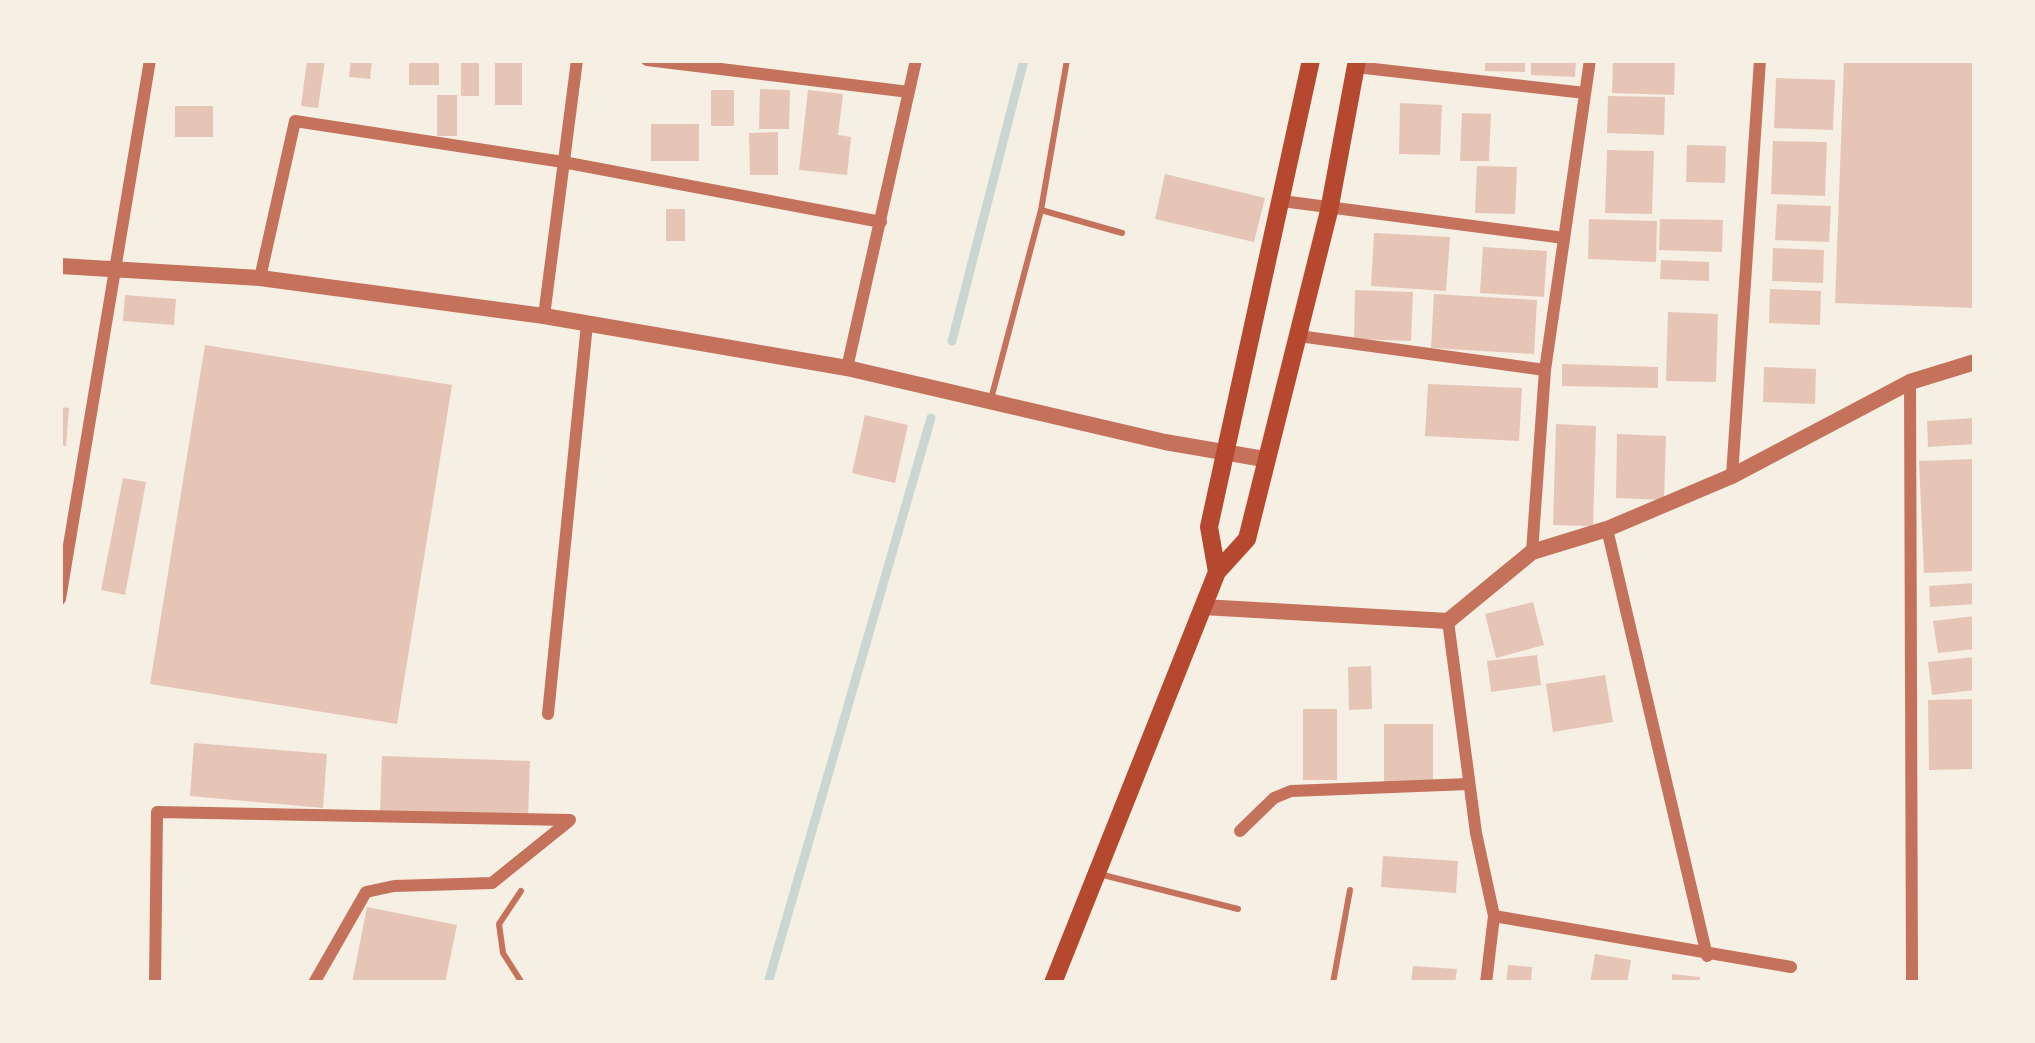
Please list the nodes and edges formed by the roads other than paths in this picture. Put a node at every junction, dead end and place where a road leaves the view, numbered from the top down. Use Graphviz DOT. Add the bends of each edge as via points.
graph roads {
  1 [pos="150,60"];
  2 [pos="577,60"];
  3 [pos="647,60"];
  4 [pos="916,60"];
  5 [pos="1067,60"];
  6 [pos="1311,60"];
  7 [pos="1590,60"];
  8 [pos="1760,60"];
  9 [pos="1357,63"];
  10 [pos="909,92"];
  11 [pos="1586,93"];
  12 [pos="563,162"];
  13 [pos="1282,202"];
  14 [pos="1041,210"];
  15 [pos="1330,211"];
  16 [pos="881,222"];
  17 [pos="1122,232"];
  18 [pos="1564,238"];
  19 [pos="60,266"];
  20 [pos="111,272"];
  21 [pos="260,278"];
  22 [pos="544,316"];
  23 [pos="587,324"];
  24 [pos="1299,336"];
  25 [pos="1975,362"];
  26 [pos="847,368"];
  27 [pos="1545,370"];
  28 [pos="1910,382"];
  29 [pos="990,403"];
  30 [pos="1226,452"];
  31 [pos="1264,458"];
  32 [pos="1732,476"];
  33 [pos="1606,529"];
  34 [pos="1532,551"];
  35 [pos="1217,572"];
  36 [pos="60,599"];
  37 [pos="1203,607"];
  38 [pos="1448,621"];
  39 [pos="548,714"];
  40 [pos="1469,784"];
  41 [pos="1240,831"];
  42 [pos="1094,872"];
  43 [pos="1350,890"];
  44 [pos="521,891"];
  45 [pos="1238,909"];
  46 [pos="1494,916"];
  47 [pos="1707,956"];
  48 [pos="1791,967"];
  49 [pos="155,983"];
  50 [pos="314,983"];
  51 [pos="522,983"];
  52 [pos="1053,983"];
  53 [pos="1334,983"];
  54 [pos="1486,983"];
  55 [pos="1912,983"];
  1 -- 20 [label="street"];
  2 -- 12 [label="street"];
  3 -- 10 [label="street"];
  4 -- 10 [label="street"];
  5 -- 14 [label="lane"];
  6 -- 13 [label="main road"];
  7 -- 11 [label="street"];
  8 -- 32 [label="street"];
  9 -- 11 [label="street"];
  9 -- 15 [label="main road"];
  10 -- 16 [label="street"];
  11 -- 18 [label="street"];
  12 -- 16 [label="street"];
  12 -- 21 [label="street" via="295,121"];
  12 -- 22 [label="street"];
  13 -- 15 [label="street"];
  13 -- 30 [label="main road"];
  14 -- 17 [label="lane"];
  14 -- 29 [label="lane"];
  15 -- 18 [label="street"];
  15 -- 24 [label="main road"];
  16 -- 26 [label="street"];
  18 -- 27 [label="street"];
  19 -- 20 [label="street"];
  20 -- 21 [label="street"];
  20 -- 36 [label="street"];
  21 -- 22 [label="street"];
  22 -- 23 [label="street"];
  23 -- 26 [label="street"];
  23 -- 39 [label="street"];
  24 -- 27 [label="street"];
  24 -- 31 [label="main road"];
  25 -- 28 [label="street"];
  26 -- 29 [label="street"];
  27 -- 34 [label="street"];
  28 -- 32 [label="street"];
  28 -- 55 [label="street"];
  29 -- 30 [label="street"];
  30 -- 31 [label="street"];
  30 -- 35 [label="main road" via="1209,527"];
  31 -- 35 [label="main road" via="1247,539"];
  32 -- 33 [label="street"];
  33 -- 34 [label="street"];
  33 -- 47 [label="street"];
  34 -- 38 [label="street"];
  35 -- 37 [label="main road"];
  37 -- 38 [label="street"];
  37 -- 42 [label="main road"];
  38 -- 40 [label="street"];
  40 -- 41 [label="street" via="1291,791"];
  40 -- 46 [label="street"];
  42 -- 45 [label="lane"];
  42 -- 52 [label="main road"];
  43 -- 53 [label="lane"];
  44 -- 51 [label="lane" via="499,924 502,953"];
  46 -- 47 [label="street"];
  46 -- 54 [label="street"];
  47 -- 48 [label="street"];
  49 -- 50 [label="street" via="157,812 570,820 492,883 365,892"];
}
